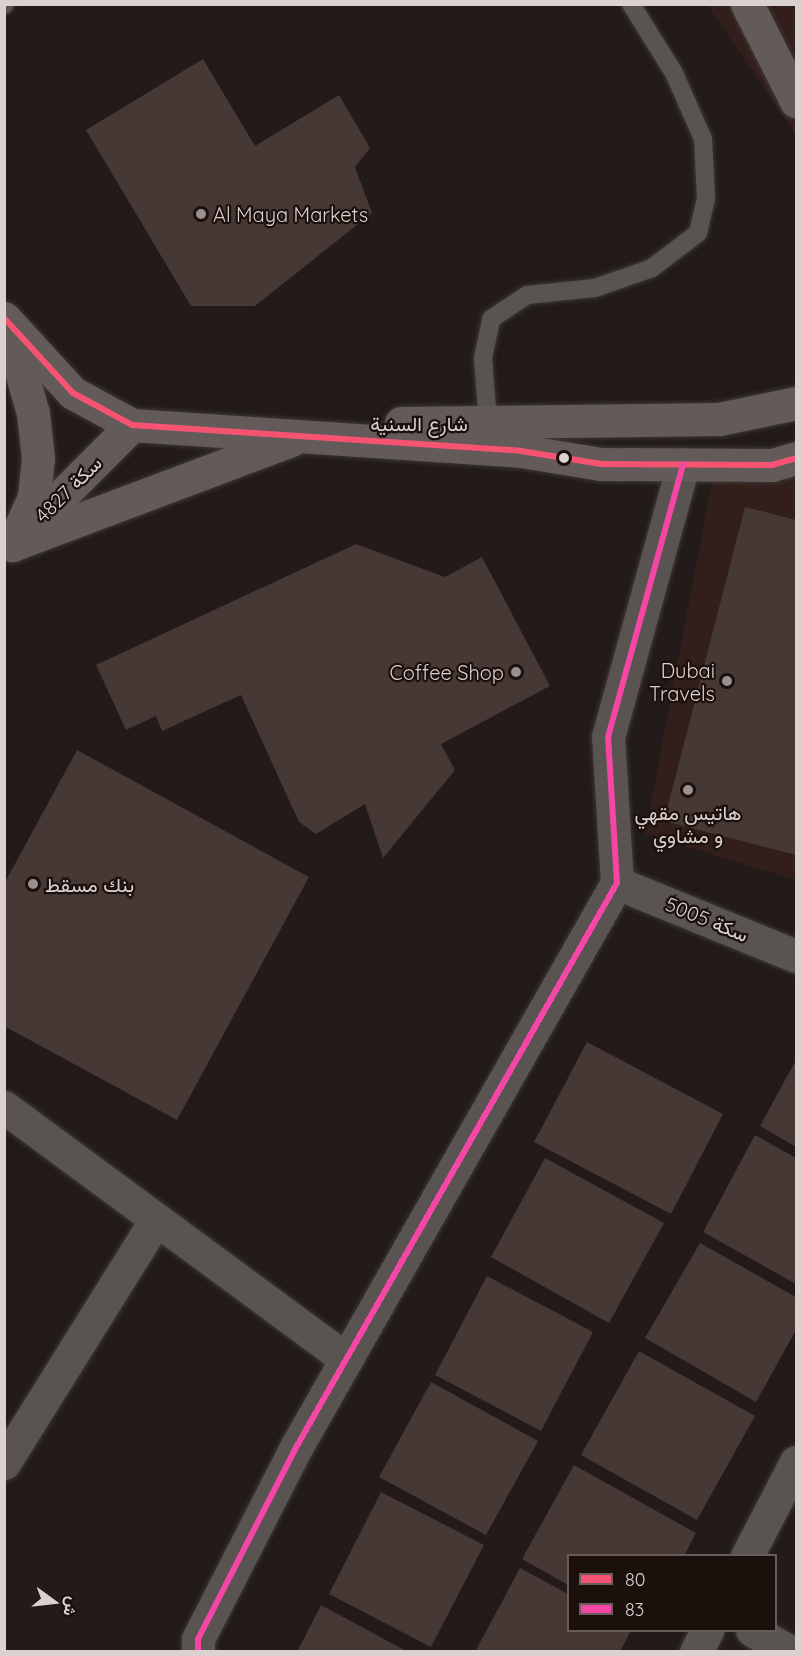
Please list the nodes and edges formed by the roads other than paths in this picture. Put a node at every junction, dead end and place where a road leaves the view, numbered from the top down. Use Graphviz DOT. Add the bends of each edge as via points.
graph roads {
  1 [pos="631,4"];
  2 [pos="747,4"];
  3 [pos="796,102"];
  4 [pos="4,318"];
  5 [pos="793,402"];
  6 [pos="488,423"];
  7 [pos="132,425"];
  8 [pos="300,436"];
  9 [pos="683,464"];
  10 [pos="788,464"];
  11 [pos="8,549"];
  12 [pos="617,882"];
  13 [pos="796,956"];
  14 [pos="4,1107"];
  15 [pos="156,1220"];
  16 [pos="345,1358"];
  17 [pos="796,1462"];
  18 [pos="4,1463"];
  19 [pos="748,1554"];
  20 [pos="706,1632"];
  21 [pos="755,1632"];
  22 [pos="198,1652"];
  23 [pos="696,1652"];
  24 [pos="790,1652"];
  1 -- 6 [label="lane" via="674,73 703,139 706,198 698,233 652,268 596,288 527,295 491,319 483,358"];
  2 -- 3 [label="street"];
  4 -- 7 [label="street" via="73,393"];
  4 -- 11 [label="street" via="33,413 38,458 34,497"];
  5 -- 6 [label="street, شارع السنية" via="719,419"];
  6 -- 7 [label="street, شارع السنية"];
  7 -- 8 [label="street, شارع السنية"];
  7 -- 11 [label="street, سكة 4827"];
  8 -- 9 [label="street, شارع السنية" via="521,452 601,464"];
  8 -- 11 [label="street"];
  9 -- 10 [label="street, شارع السنية"];
  9 -- 12 [label="street" via="608,737"];
  12 -- 13 [label="street, سكة 5005"];
  12 -- 16 [label="street"];
  14 -- 15 [label="street"];
  15 -- 16 [label="street"];
  15 -- 18 [label="street"];
  16 -- 22 [label="street" via="242,1551 198,1639"];
  17 -- 19 [label="street"];
  20 -- 23 [label="street"];
  21 -- 24 [label="street"];
}
